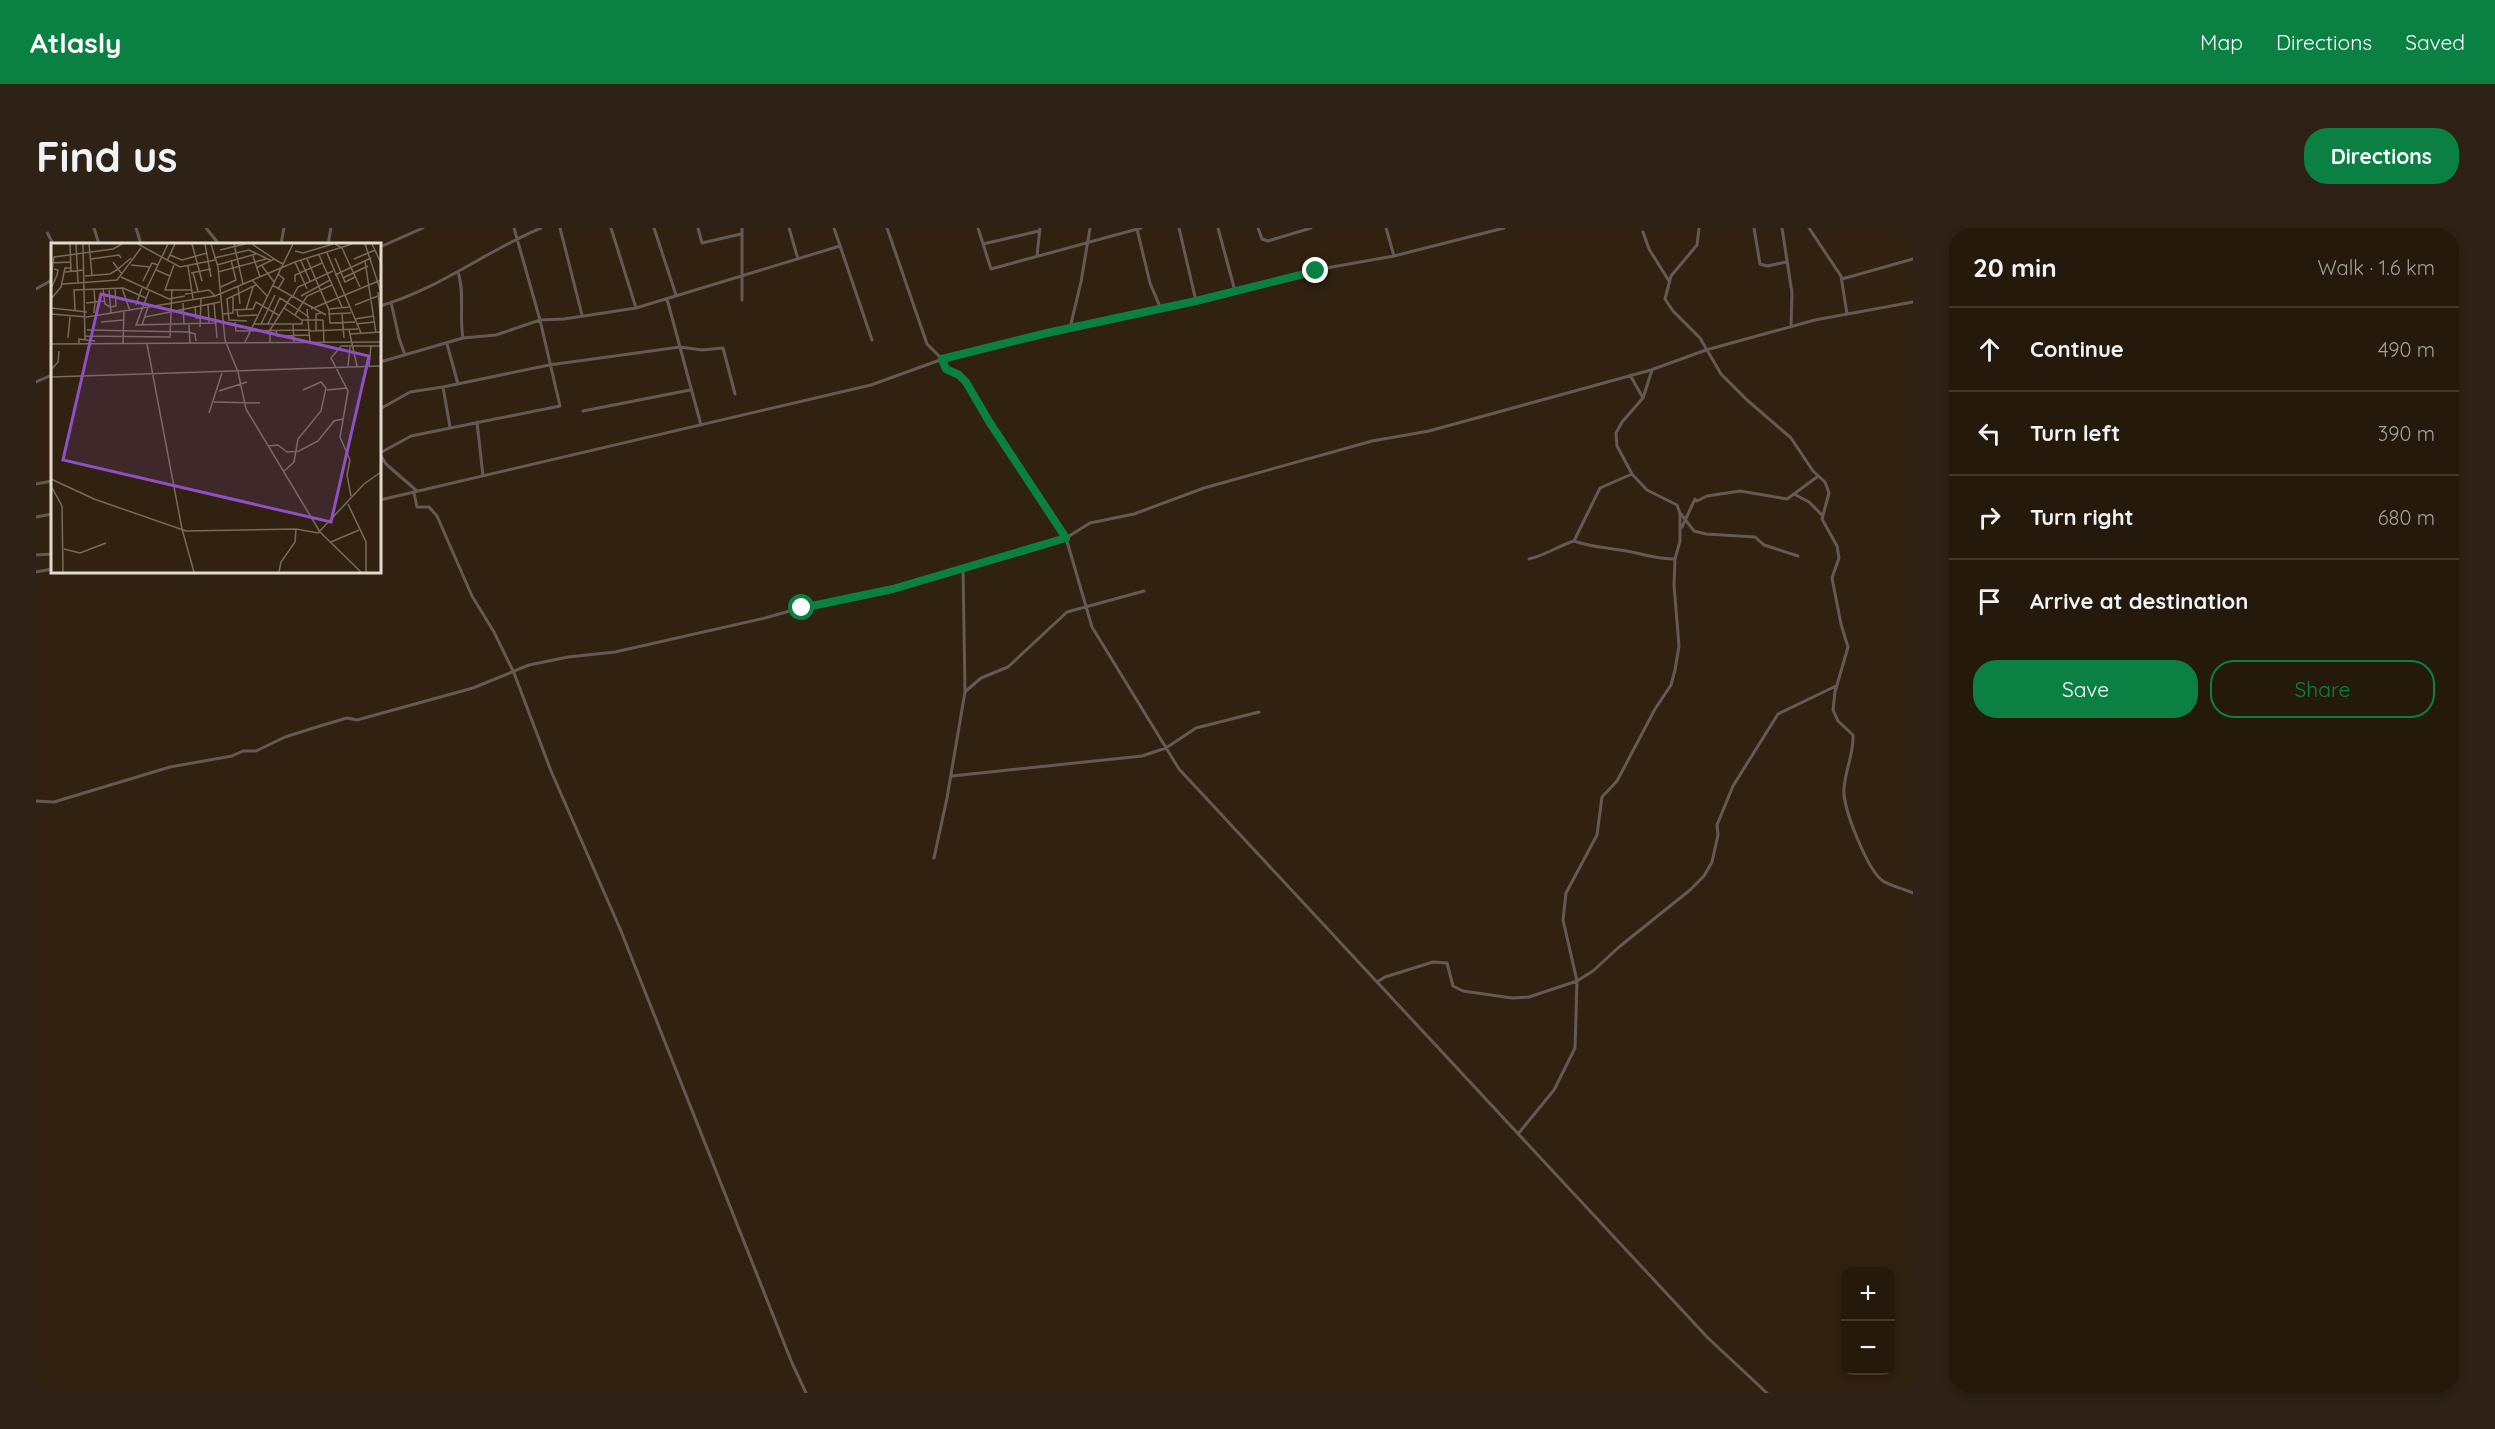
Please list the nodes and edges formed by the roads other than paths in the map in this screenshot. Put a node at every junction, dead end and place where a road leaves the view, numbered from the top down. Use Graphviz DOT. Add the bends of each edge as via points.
graph roads {
  1 [pos="45,228"];
  2 [pos="94,228"];
  3 [pos="136,228"];
  4 [pos="207,228"];
  5 [pos="284,228"];
  6 [pos="331,228"];
  7 [pos="423,228"];
  8 [pos="514,228"];
  9 [pos="541,228"];
  10 [pos="560,228"];
  11 [pos="611,228"];
  12 [pos="654,228"];
  13 [pos="698,228"];
  14 [pos="742,228"];
  15 [pos="789,228"];
  16 [pos="834,228"];
  17 [pos="887,228"];
  18 [pos="978,228"];
  19 [pos="1090,228"];
  20 [pos="1179,228"];
  21 [pos="1218,228"];
  22 [pos="1258,228"];
  23 [pos="1311,228"];
  24 [pos="1386,228"];
  25 [pos="1504,228"];
  26 [pos="1699,228"];
  27 [pos="1754,228"];
  28 [pos="1782,228"];
  29 [pos="1809,228"];
  30 [pos="1040,229"];
  31 [pos="1139,229"];
  32 [pos="1499,229"];
  33 [pos="1643,232"];
  34 [pos="741,234"];
  35 [pos="517,238"];
  36 [pos="52,243"];
  37 [pos="99,243"];
  38 [pos="141,243"];
  39 [pos="218,243"];
  40 [pos="281,243"];
  41 [pos="328,243"];
  42 [pos="1088,243"];
  43 [pos="983,244"];
  44 [pos="840,246"];
  45 [pos="381,247"];
  46 [pos="1037,256"];
  47 [pos="1394,256"];
  48 [pos="798,259"];
  49 [pos="1913,260"];
  50 [pos="1788,261"];
  51 [pos="458,272"];
  52 [pos="742,276"];
  53 [pos="1842,279"];
  54 [pos="51,281"];
  55 [pos="1669,281"];
  56 [pos="36,289"];
  57 [pos="1235,291"];
  58 [pos="676,296"];
  59 [pos="667,298"];
  60 [pos="742,300"];
  61 [pos="1196,301"];
  62 [pos="391,302"];
  63 [pos="1913,303"];
  64 [pos="381,306"];
  65 [pos="636,308"];
  66 [pos="1161,309"];
  67 [pos="1846,314"];
  68 [pos="582,315"];
  69 [pos="540,320"];
  70 [pos="1070,328"];
  71 [pos="1791,328"];
  72 [pos="463,338"];
  73 [pos="872,340"];
  74 [pos="447,344"];
  75 [pos="680,347"];
  76 [pos="1706,350"];
  77 [pos="405,355"];
  78 [pos="942,359"];
  79 [pos="381,362"];
  80 [pos="549,365"];
  81 [pos="1652,370"];
  82 [pos="51,375"];
  83 [pos="1630,375"];
  84 [pos="36,382"];
  85 [pos="458,384"];
  86 [pos="443,387"];
  87 [pos="690,390"];
  88 [pos="735,394"];
  89 [pos="1643,398"];
  90 [pos="381,408"];
  91 [pos="583,411"];
  92 [pos="477,422"];
  93 [pos="701,425"];
  94 [pos="450,427"];
  95 [pos="381,452"];
  96 [pos="381,455"];
  97 [pos="1632,474"];
  98 [pos="483,476"];
  99 [pos="1818,476"];
  100 [pos="51,481"];
  101 [pos="36,484"];
  102 [pos="416,492"];
  103 [pos="1793,494"];
  104 [pos="381,500"];
  105 [pos="1680,513"];
  106 [pos="51,514"];
  107 [pos="1823,516"];
  108 [pos="36,517"];
  109 [pos="1685,522"];
  110 [pos="1680,528"];
  111 [pos="1066,538"];
  112 [pos="1574,541"];
  113 [pos="51,554"];
  114 [pos="36,555"];
  115 [pos="1798,556"];
  116 [pos="1529,559"];
  117 [pos="1675,559"];
  118 [pos="963,567"];
  119 [pos="51,569"];
  120 [pos="36,572"];
  121 [pos="1144,591"];
  122 [pos="1086,607"];
  123 [pos="514,673"];
  124 [pos="1837,686"];
  125 [pos="965,692"];
  126 [pos="1259,712"];
  127 [pos="1166,748"];
  128 [pos="951,776"];
  129 [pos="36,801"];
  130 [pos="934,858"];
  131 [pos="1913,893"];
  132 [pos="1577,981"];
  133 [pos="1377,982"];
  134 [pos="1518,1134"];
  135 [pos="1913,1383"];
  136 [pos="806,1393"];
  137 [pos="1767,1393"];
  138 [pos="1908,1393"];
  1 -- 36 [label="street"];
  2 -- 37 [label="street"];
  3 -- 38 [label="street"];
  4 -- 39 [label="street"];
  5 -- 40 [label="street"];
  6 -- 41 [label="street"];
  7 -- 45 [label="street"];
  8 -- 35 [label="street"];
  9 -- 35 [label="street"];
  10 -- 68 [label="street"];
  11 -- 65 [label="street"];
  12 -- 58 [label="street"];
  13 -- 34 [label="street" via="702,243"];
  14 -- 34 [label="street"];
  15 -- 48 [label="street"];
  16 -- 44 [label="street"];
  17 -- 78 [label="street" via="927,344"];
  18 -- 43 [label="street"];
  19 -- 42 [label="street"];
  20 -- 61 [label="street"];
  21 -- 57 [label="street"];
  22 -- 23 [label="street" via="1262,239 1268,241"];
  24 -- 47 [label="street"];
  25 -- 32 [label="street"];
  26 -- 55 [label="street" via="1697,245"];
  27 -- 50 [label="street" via="1760,264"];
  28 -- 50 [label="street"];
  29 -- 53 [label="street"];
  30 -- 43 [label="street"];
  30 -- 46 [label="street"];
  31 -- 42 [label="street"];
  31 -- 66 [label="street" via="1150,283"];
  32 -- 47 [label="street"];
  33 -- 55 [label="street"];
  34 -- 52 [label="street"];
  35 -- 51 [label="street"];
  35 -- 69 [label="street"];
  42 -- 46 [label="street"];
  42 -- 70 [label="street"];
  43 -- 46 [label="street" via="991,269"];
  44 -- 48 [label="street"];
  44 -- 73 [label="street"];
  47 -- 57 [label="street"];
  48 -- 52 [label="street"];
  49 -- 53 [label="street"];
  50 -- 71 [label="street"];
  51 -- 62 [label="street"];
  51 -- 72 [label="street"];
  52 -- 58 [label="street"];
  52 -- 60 [label="street"];
  53 -- 67 [label="street"];
  54 -- 56 [label="street"];
  55 -- 76 [label="street" via="1665,299 1697,334"];
  57 -- 61 [label="street"];
  58 -- 59 [label="street"];
  59 -- 65 [label="street"];
  59 -- 75 [label="street"];
  61 -- 66 [label="street"];
  62 -- 64 [label="street"];
  62 -- 77 [label="street"];
  63 -- 67 [label="street"];
  65 -- 68 [label="street"];
  66 -- 70 [label="street"];
  67 -- 71 [label="street"];
  68 -- 69 [label="street"];
  69 -- 72 [label="street" via="496,334"];
  69 -- 80 [label="street"];
  70 -- 78 [label="street"];
  71 -- 76 [label="street"];
  72 -- 74 [label="street"];
  74 -- 77 [label="street"];
  74 -- 85 [label="street"];
  75 -- 80 [label="street"];
  75 -- 87 [label="street"];
  75 -- 88 [label="street" via="723,348"];
  76 -- 81 [label="street"];
  76 -- 99 [label="street" via="1721,374 1791,438"];
  77 -- 79 [label="street"];
  78 -- 93 [label="street" via="871,386"];
  78 -- 111 [label="street" via="946,369 966,382"];
  80 -- 85 [label="street"];
  80 -- 92 [label="street" via="560,406"];
  81 -- 83 [label="street"];
  81 -- 89 [label="street"];
  82 -- 84 [label="street"];
  83 -- 89 [label="street"];
  83 -- 111 [label="street" via="1204,488 1134,514 1090,523"];
  85 -- 86 [label="street"];
  86 -- 90 [label="street" via="410,392"];
  86 -- 94 [label="street"];
  87 -- 91 [label="street"];
  87 -- 93 [label="street"];
  89 -- 97 [label="street" via="1616,433 1617,446"];
  92 -- 94 [label="street"];
  92 -- 98 [label="street"];
  93 -- 98 [label="street"];
  94 -- 95 [label="street" via="411,436"];
  96 -- 102 [label="street"];
  97 -- 105 [label="street" via="1647,490 1677,505"];
  97 -- 112 [label="street" via="1600,488"];
  98 -- 102 [label="street"];
  99 -- 103 [label="street"];
  99 -- 107 [label="street" via="1829,493"];
  100 -- 101 [label="street"];
  102 -- 104 [label="street"];
  102 -- 123 [label="street" via="417,507 429,507 437,516 472,596"];
  103 -- 107 [label="street" via="1809,502"];
  103 -- 109 [label="street" via="1780,499 1740,491 1695,499"];
  105 -- 109 [label="street"];
  105 -- 110 [label="street"];
  106 -- 108 [label="street"];
  107 -- 124 [label="street" via="1837,546 1839,558 1832,578 1848,647"];
  109 -- 110 [label="street"];
  109 -- 115 [label="street" via="1694,531 1755,537 1764,545"];
  110 -- 117 [label="street"];
  111 -- 118 [label="street"];
  111 -- 122 [label="street"];
  112 -- 116 [label="street"];
  112 -- 117 [label="street"];
  113 -- 114 [label="street"];
  117 -- 132 [label="street" via="1674,603 1679,646 1671,685 1617,781 1602,797 1597,835 1566,893 1563,920"];
  118 -- 123 [label="street" via="893,589 615,652 529,665"];
  118 -- 125 [label="street"];
  119 -- 120 [label="street"];
  121 -- 122 [label="street"];
  122 -- 125 [label="street" via="1067,612 1008,667 981,678"];
  122 -- 127 [label="street" via="1092,627"];
  123 -- 129 [label="street" via="423,702 320,726 255,751 170,767 54,802"];
  123 -- 136 [label="street"];
  124 -- 131 [label="street" via="1833,710 1853,735 1854,749 1843,790 1848,814 1882,880"];
  124 -- 132 [label="street" via="1778,714 1733,786 1717,825 1712,862 1704,876"];
  125 -- 128 [label="street"];
  126 -- 127 [label="street" via="1196,728"];
  127 -- 128 [label="street" via="1142,756"];
  127 -- 133 [label="street" via="1179,769"];
  128 -- 130 [label="street"];
  132 -- 133 [label="street" via="1545,993 1512,998 1463,991 1454,986 1447,963 1433,962"];
  132 -- 134 [label="street" via="1575,1048 1570,1061 1554,1090"];
  133 -- 134 [label="street"];
  134 -- 137 [label="street" via="1708,1338"];
  135 -- 138 [label="street"];
}
